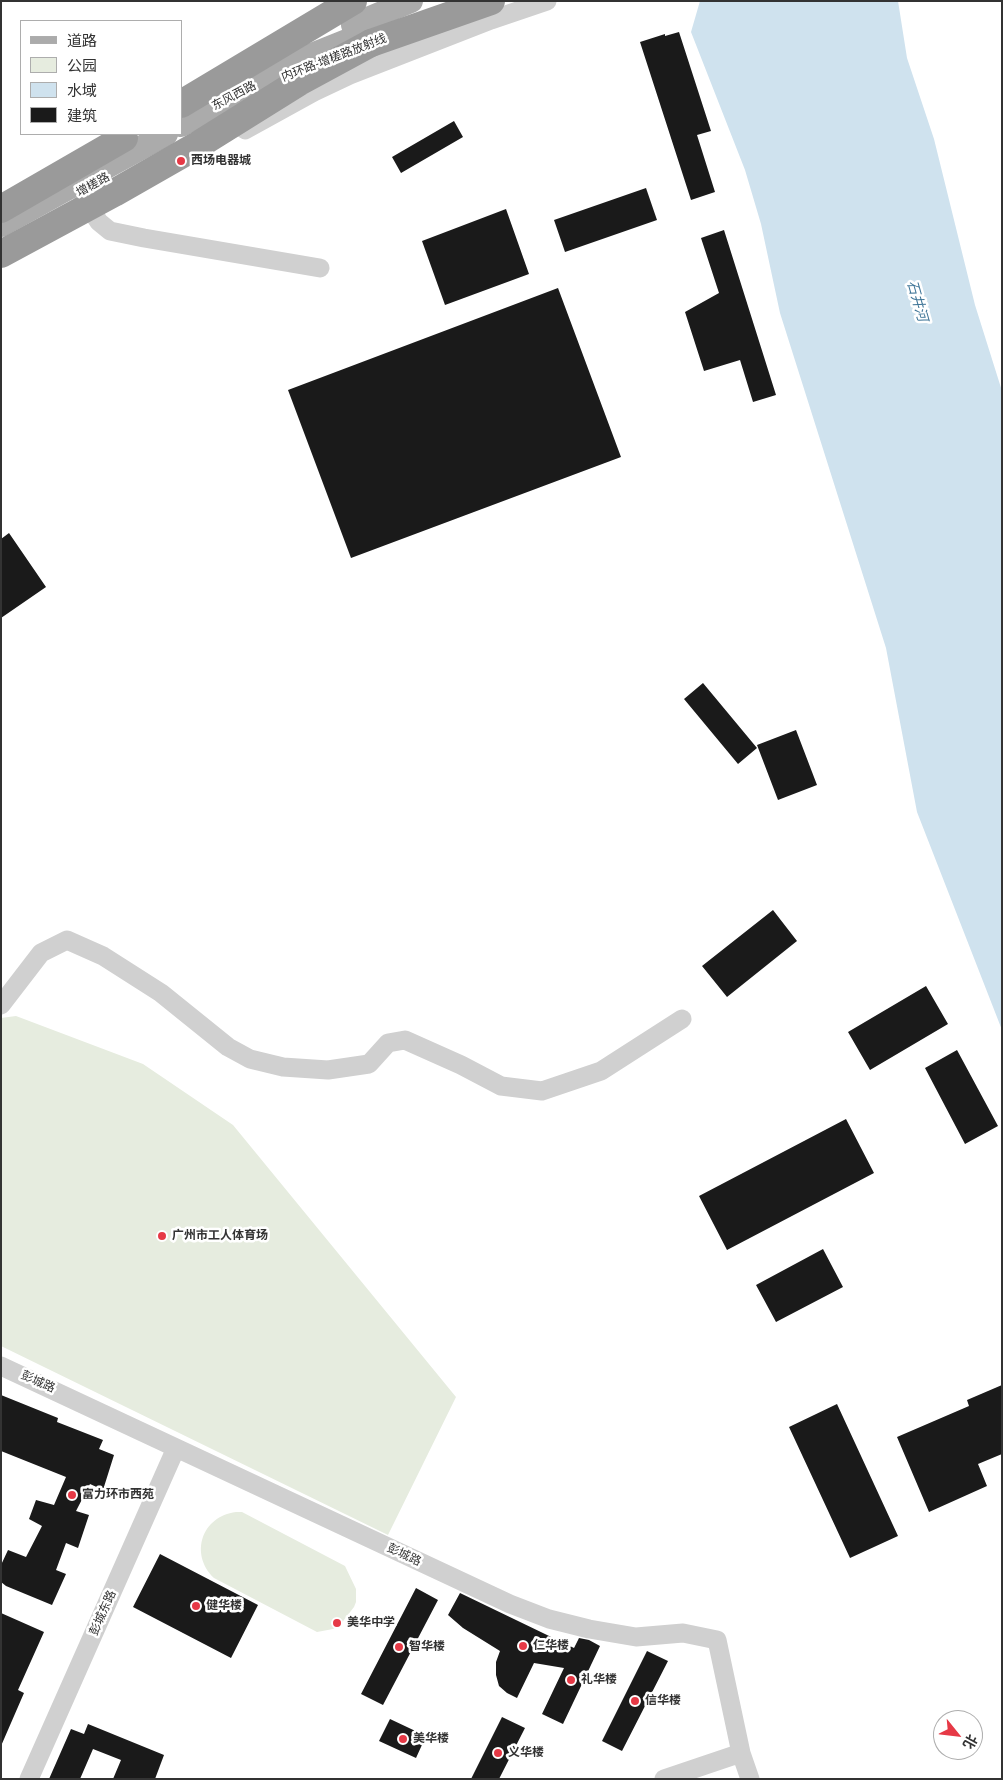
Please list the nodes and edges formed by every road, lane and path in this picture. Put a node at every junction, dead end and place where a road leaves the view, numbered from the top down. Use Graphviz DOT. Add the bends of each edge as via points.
graph roads {
  1 [pos="334,1"];
  2 [pos="353,1"];
  3 [pos="387,1"];
  4 [pos="411,1"];
  5 [pos="455,1"];
  6 [pos="491,1"];
  7 [pos="547,1"];
  8 [pos="371,44"];
  9 [pos="307,57"];
  10 [pos="182,89"];
  11 [pos="182,98"];
  12 [pos="182,103"];
  13 [pos="226,117"];
  14 [pos="182,124"];
  15 [pos="182,125"];
  16 [pos="182,125"];
  17 [pos="164,135"];
  18 [pos="165,135"];
  19 [pos="121,138"];
  20 [pos="101,170"];
  21 [pos="1,198"];
  22 [pos="83,198"];
  23 [pos="1,209"];
  24 [pos="1,216"];
  25 [pos="1,224"];
  26 [pos="1,236"];
  27 [pos="1,243"];
  28 [pos="1,254"];
  29 [pos="320,268"];
  30 [pos="1,1005"];
  31 [pos="682,1019"];
  32 [pos="1,1366"];
  33 [pos="176,1448"];
  34 [pos="741,1753"];
  35 [pos="30,1779"];
  36 [pos="664,1779"];
  37 [pos="750,1779"];
  1 -- 10 [label="highway"];
  2 -- 12 [label="highway, bridge"];
  3 -- 11 [label="main road, 东风西路" via="285,42"];
  4 -- 14 [label="main road" via="294,53"];
  5 -- 9 [label="main road, 东风西路"];
  6 -- 8 [label="highway, 内环路-增槎路放射线"];
  7 -- 13 [label="street" via="350,75 238,134"];
  8 -- 15 [label="highway, 内环路-增槎路放射线, bridge" via="277,80"];
  8 -- 28 [label="highway, bridge" via="299,82 114,193"];
  9 -- 13 [label="main road" via="273,86"];
  9 -- 16 [label="main road, 东风西路"];
  13 -- 22 [label="main road"];
  17 -- 20 [label="main road, 东风西路"];
  18 -- 26 [label="highway, 增槎路"];
  19 -- 21 [label="highway"];
  19 -- 23 [label="highway, 增槎路, bridge"];
  19 -- 24 [label="main road"];
  20 -- 22 [label="main road"];
  20 -- 25 [label="main road, 东风西路"];
  22 -- 27 [label="main road"];
  22 -- 29 [label="street" via="99,222 110,230"];
  30 -- 31 [label="street" via="41,953 67,940 104,956 161,994 228,1047 250,1059 283,1067 328,1070 368,1064 388,1043 405,1040 501,1086 542,1091 600,1071"];
  32 -- 33 [label="street, 彭城路"];
  33 -- 34 [label="street, 彭城路" via="447,1576 549,1619 636,1638 684,1632 717,1640"];
  33 -- 35 [label="street, 彭城东路"];
  34 -- 36 [label="street"];
  34 -- 37 [label="street"];
}
